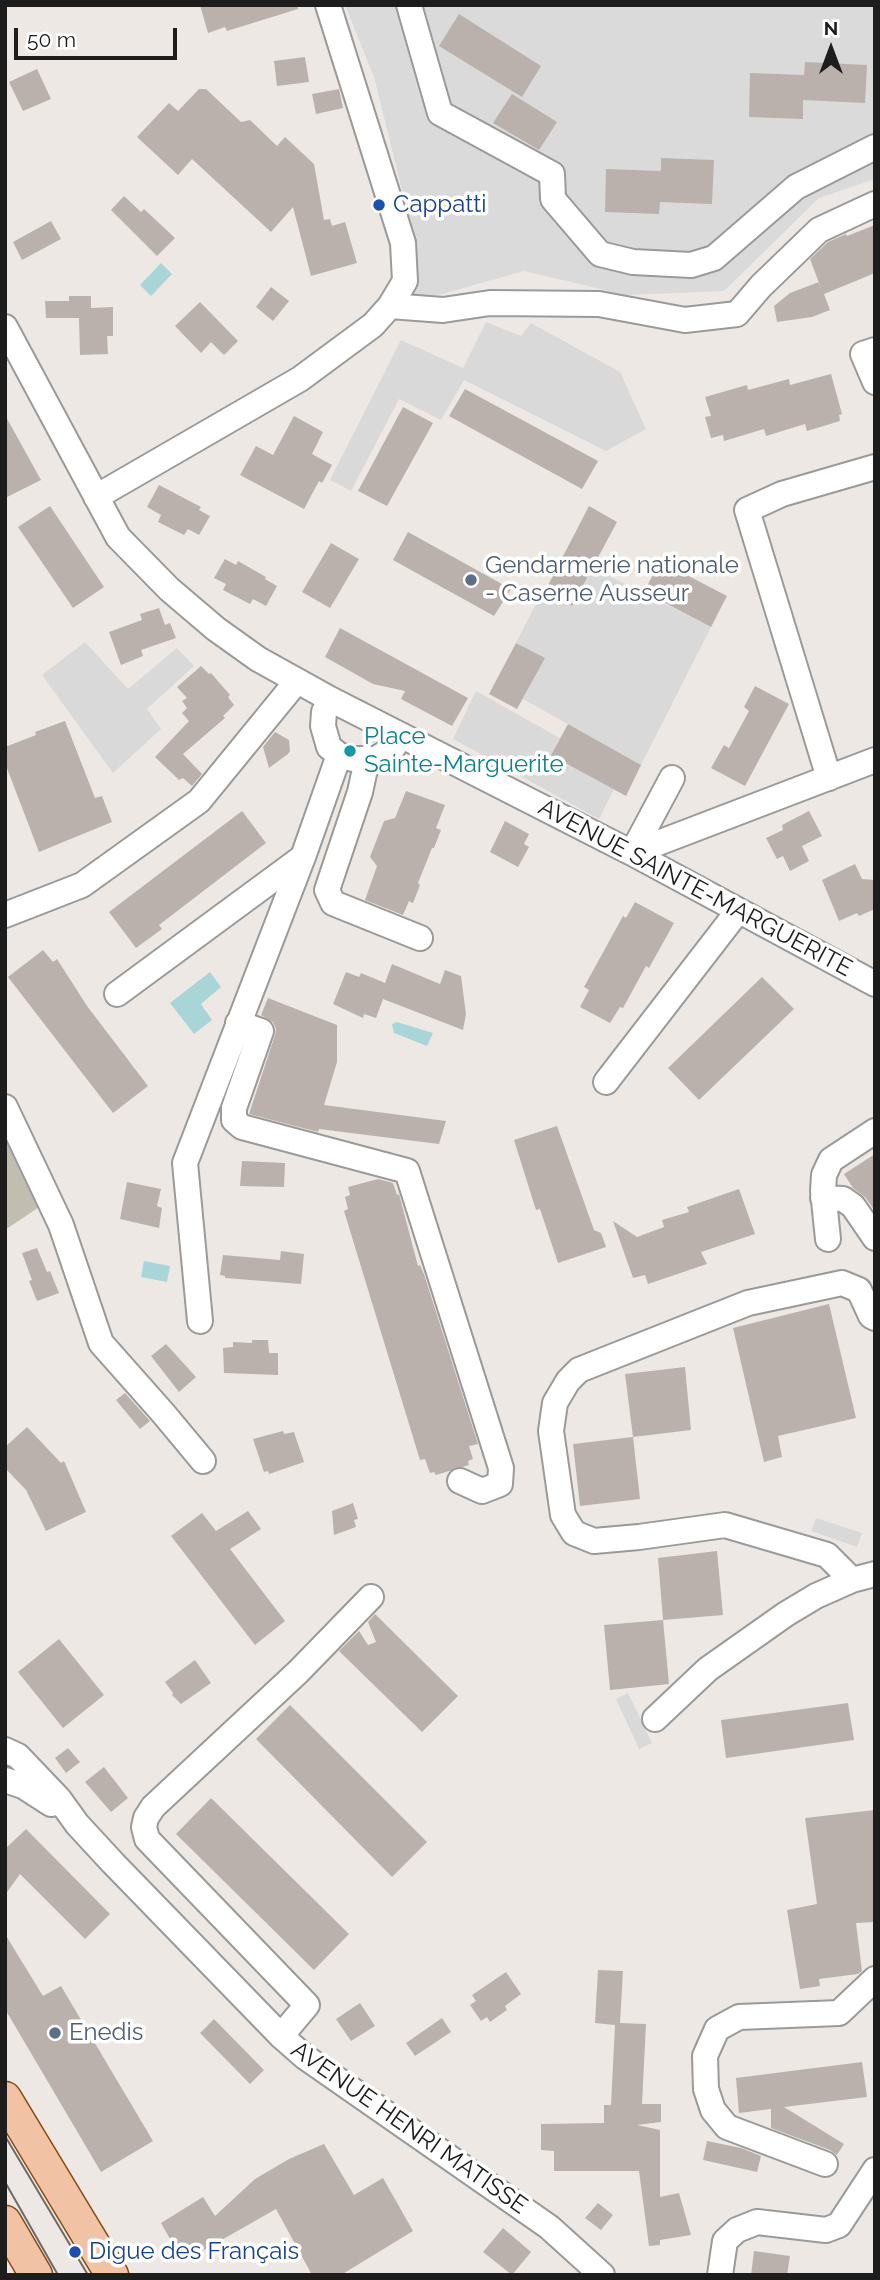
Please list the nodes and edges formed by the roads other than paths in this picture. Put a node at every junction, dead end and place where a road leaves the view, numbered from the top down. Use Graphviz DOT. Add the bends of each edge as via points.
graph roads {
  1 [pos="328,5"];
  2 [pos="409,5"];
  3 [pos="875,146"];
  4 [pos="875,204"];
  5 [pos="390,306"];
  6 [pos="5,327"];
  7 [pos="875,350"];
  8 [pos="875,382"];
  9 [pos="875,467"];
  10 [pos="96,497"];
  11 [pos="297,681"];
  12 [pos="330,699"];
  13 [pos="401,735"];
  14 [pos="339,755"];
  15 [pos="367,760"];
  16 [pos="875,760"];
  17 [pos="672,778"];
  18 [pos="829,778"];
  19 [pos="632,853"];
  20 [pos="303,857"];
  21 [pos="738,911"];
  22 [pos="5,915"];
  23 [pos="420,939"];
  24 [pos="875,985"];
  25 [pos="117,994"];
  26 [pos="239,1023"];
  27 [pos="606,1082"];
  28 [pos="5,1107"];
  29 [pos="875,1130"];
  30 [pos="824,1198"];
  31 [pos="875,1238"];
  32 [pos="828,1239"];
  33 [pos="875,1318"];
  34 [pos="200,1321"];
  35 [pos="203,1461"];
  36 [pos="460,1481"];
  37 [pos="863,1577"];
  38 [pos="371,1597"];
  39 [pos="655,1719"];
  40 [pos="5,1750"];
  41 [pos="5,1780"];
  42 [pos="77,1824"];
  43 [pos="875,1979"];
  44 [pos="281,2036"];
  45 [pos="5,2098"];
  46 [pos="825,2164"];
  47 [pos="875,2170"];
  48 [pos="5,2222"];
  49 [pos="36,2275"];
  50 [pos="112,2275"];
  51 [pos="602,2275"];
  52 [pos="720,2275"];
  1 -- 5 [label="street" via="403,243 405,281"];
  2 -- 3 [label="street" via="440,113 552,174 554,199 600,254 633,262 691,265 714,258 796,187"];
  4 -- 5 [label="street" via="819,230 737,314 685,320 598,304 490,303 443,310"];
  5 -- 10 [label="street" via="373,325 299,379"];
  6 -- 10 [label="street, AVENUE SAINTE-MARGUERITE"];
  7 -- 8 [label="street" via="863,354"];
  9 -- 18 [label="street" via="782,494 747,510"];
  10 -- 11 [label="street, AVENUE SAINTE-MARGUERITE" via="124,545 169,589 240,647"];
  11 -- 12 [label="street, AVENUE SAINTE-MARGUERITE"];
  11 -- 22 [label="street" via="199,801 82,885"];
  12 -- 13 [label="street, AVENUE SAINTE-MARGUERITE"];
  12 -- 14 [label="street" via="323,726 329,747"];
  13 -- 15 [label="street" via="385,755"];
  13 -- 19 [label="street, AVENUE SAINTE-MARGUERITE"];
  14 -- 15 [label="street"];
  14 -- 20 [label="street"];
  15 -- 23 [label="street" via="327,890 333,903"];
  16 -- 18 [label="street"];
  17 -- 19 [label="street"];
  18 -- 19 [label="street"];
  19 -- 21 [label="street, AVENUE SAINTE-MARGUERITE"];
  20 -- 25 [label="street"];
  20 -- 26 [label="street"];
  21 -- 24 [label="street, AVENUE SAINTE-MARGUERITE"];
  21 -- 27 [label="street"];
  26 -- 34 [label="street" via="185,1163"];
  26 -- 36 [label="street" via="261,1031 233,1120 242,1127 407,1171 501,1468 500,1484 482,1491"];
  28 -- 35 [label="street" via="61,1225 101,1343"];
  29 -- 30 [label="street" via="831,1160 824,1175"];
  30 -- 31 [label="street" via="843,1199 853,1206"];
  30 -- 32 [label="street"];
  33 -- 37 [label="street" via="859,1290 842,1283 748,1303 579,1370 555,1403 551,1431 564,1515 574,1533 594,1541 725,1525 827,1555"];
  37 -- 39 [label="street" via="816,1596 751,1638 708,1669"];
  38 -- 44 [label="street" via="153,1807 144,1827 147,1839 307,2005"];
  40 -- 42 [label="street, AVENUE HENRI MATISSE" via="18,1756"];
  41 -- 42 [label="street, AVENUE HENRI MATISSE" via="23,1786"];
  42 -- 44 [label="street, AVENUE HENRI MATISSE"];
  43 -- 46 [label="street" via="839,2013 739,2017 717,2029 705,2056 706,2089 713,2110 727,2127"];
  44 -- 51 [label="street, AVENUE HENRI MATISSE" via="548,2227"];
  45 -- 50 [label="main road"];
  47 -- 52 [label="street" via="839,2225 826,2230 757,2222 737,2231 725,2241"];
  48 -- 49 [label="main road"];
}
